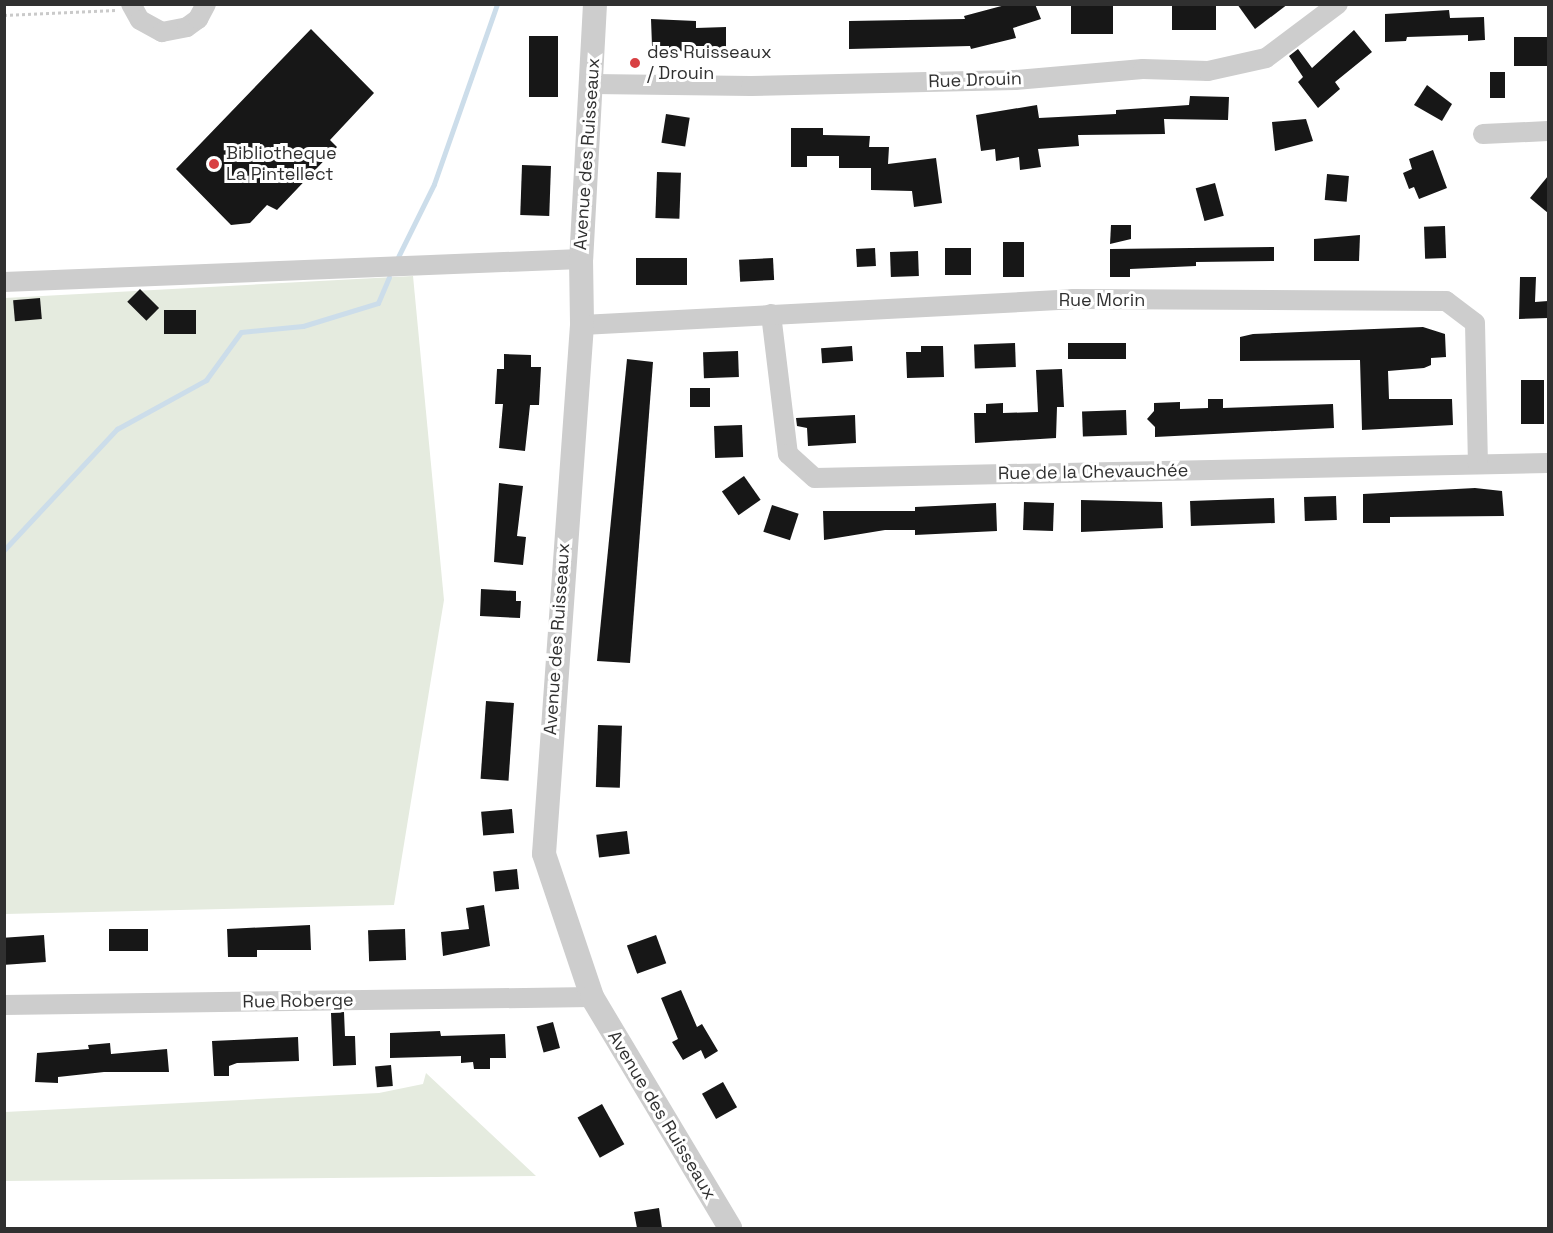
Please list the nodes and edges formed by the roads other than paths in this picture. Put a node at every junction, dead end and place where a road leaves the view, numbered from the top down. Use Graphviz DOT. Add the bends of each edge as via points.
graph roads {
  1 [pos="206,4"];
  2 [pos="595,4"];
  3 [pos="1338,4"];
  4 [pos="132,7"];
  5 [pos="593,84"];
  6 [pos="1548,131"];
  7 [pos="1483,134"];
  8 [pos="581,259"];
  9 [pos="4,282"];
  10 [pos="771,314"];
  11 [pos="582,325"];
  12 [pos="1548,463"];
  13 [pos="1478,464"];
  14 [pos="592,997"];
  15 [pos="4,1005"];
  16 [pos="730,1228"];
  1 -- 4 [label="street" via="198,19 174,32 150,27"];
  2 -- 5 [label="street, Avenue des Ruisseaux"];
  3 -- 5 [label="street, Rue Drouin" via="1266,58 1208,71 1143,69 1015,80 751,86"];
  5 -- 8 [label="street, Avenue des Ruisseaux"];
  6 -- 7 [label="street"];
  8 -- 9 [label="street"];
  8 -- 11 [label="street, Avenue des Ruisseaux"];
  10 -- 11 [label="street, Rue Morin"];
  10 -- 13 [label="street, Rue de la Chevauchée" via="788,454 815,478"];
  10 -- 13 [label="street, Rue Morin" via="1072,299 1446,301 1475,323"];
  11 -- 14 [label="street, Avenue des Ruisseaux" via="544,854"];
  12 -- 13 [label="street, Rue de la Chevauchée"];
  14 -- 15 [label="street, Rue Roberge"];
  14 -- 16 [label="street, Avenue des Ruisseaux"];
}
